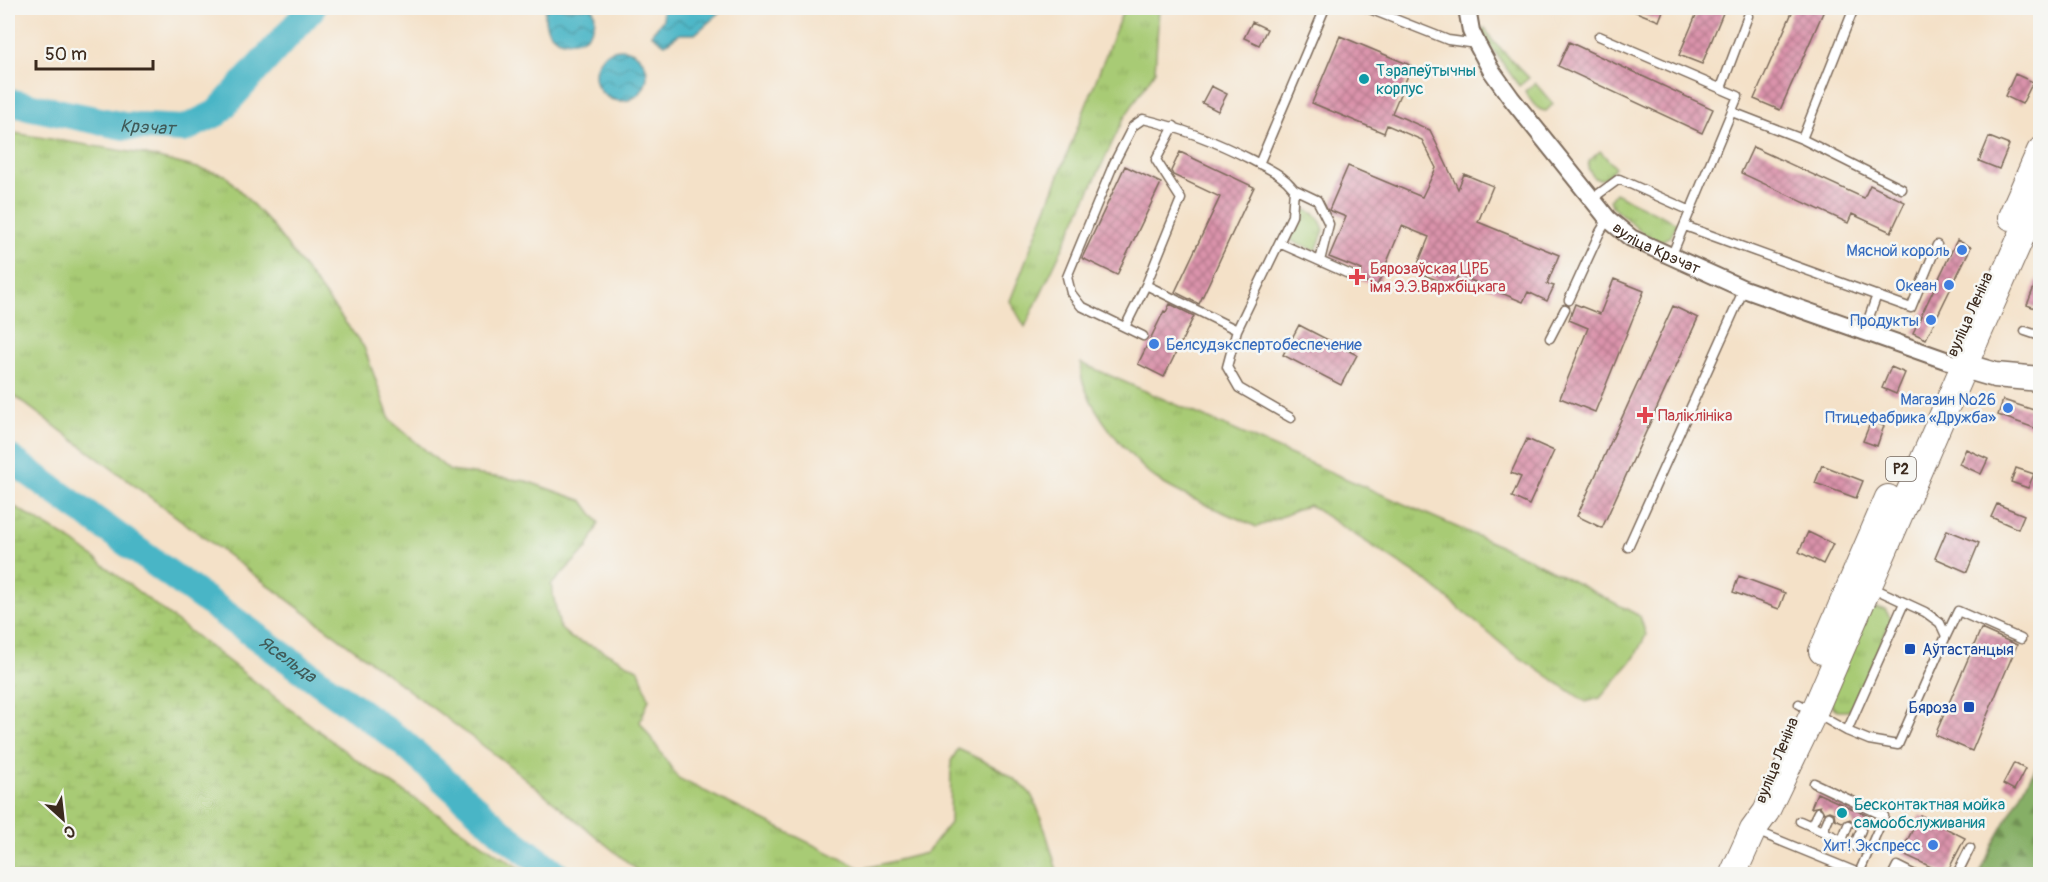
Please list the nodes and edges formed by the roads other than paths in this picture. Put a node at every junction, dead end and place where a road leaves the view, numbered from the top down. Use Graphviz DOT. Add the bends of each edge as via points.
graph roads {
  1 [pos="1326,8"];
  2 [pos="1367,8"];
  3 [pos="1467,8"];
  4 [pos="1854,8"];
  5 [pos="1748,16"];
  6 [pos="1599,36"];
  7 [pos="1477,44"];
  8 [pos="1721,88"];
  9 [pos="1732,112"];
  10 [pos="1174,126"];
  11 [pos="1802,138"];
  12 [pos="2040,151"];
  13 [pos="1259,164"];
  14 [pos="1294,189"];
  15 [pos="1902,189"];
  16 [pos="2040,194"];
  17 [pos="1593,198"];
  18 [pos="1691,212"];
  19 [pos="1608,219"];
  20 [pos="1685,226"];
  21 [pos="1279,243"];
  22 [pos="1937,245"];
  23 [pos="1671,256"];
  24 [pos="1320,261"];
  25 [pos="1351,275"];
  26 [pos="1146,285"];
  27 [pos="1744,289"];
  28 [pos="1877,296"];
  29 [pos="1569,300"];
  30 [pos="1565,309"];
  31 [pos="1125,327"];
  32 [pos="1237,330"];
  33 [pos="1864,331"];
  34 [pos="2025,331"];
  35 [pos="1143,336"];
  36 [pos="2040,336"];
  37 [pos="1550,338"];
  38 [pos="1956,364"];
  39 [pos="2040,379"];
  40 [pos="1291,418"];
  41 [pos="1628,547"];
  42 [pos="1862,582"];
  43 [pos="1904,603"];
  44 [pos="1946,636"];
  45 [pos="2020,639"];
  46 [pos="1807,708"];
  47 [pos="1847,731"];
  48 [pos="1814,783"];
  49 [pos="1818,812"];
  50 [pos="1829,817"];
  51 [pos="1800,821"];
  52 [pos="1848,825"];
  53 [pos="1811,826"];
  54 [pos="1753,830"];
  55 [pos="1861,830"];
  56 [pos="1823,831"];
  57 [pos="1842,840"];
  58 [pos="1854,846"];
  59 [pos="1970,848"];
  60 [pos="1868,852"];
  61 [pos="1733,874"];
  62 [pos="1860,874"];
  63 [pos="1893,874"];
  64 [pos="1913,874"];
  65 [pos="1957,874"];
  1 -- 13 [label="lane"];
  2 -- 7 [label="lane" via="1448,40"];
  3 -- 7 [label="street, вуліца Крэчат"];
  4 -- 11 [label="lane"];
  5 -- 8 [label="lane"];
  6 -- 8 [label="lane"];
  7 -- 17 [label="street, вуліца Крэчат" via="1511,98"];
  8 -- 9 [label="lane" via="1738,96"];
  9 -- 11 [label="lane"];
  9 -- 18 [label="lane"];
  10 -- 13 [label="lane" via="1218,142"];
  10 -- 26 [label="lane" via="1156,160 1181,199"];
  10 -- 31 [label="lane" via="1143,119 1133,126 1067,277 1071,293 1081,306"];
  11 -- 15 [label="lane"];
  12 -- 38 [label="main road, вуліца Леніна / Р2"];
  13 -- 14 [label="lane" via="1284,177"];
  14 -- 21 [label="lane" via="1292,216"];
  14 -- 24 [label="lane" via="1317,200 1329,224"];
  16 -- 38 [label="main road, вуліца Леніна / Р2"];
  17 -- 18 [label="lane" via="1619,179"];
  17 -- 19 [label="street, вуліца Крэчат"];
  18 -- 20 [label="lane"];
  19 -- 23 [label="street, вуліца Крэчат" via="1631,238"];
  19 -- 29 [label="lane"];
  20 -- 23 [label="lane"];
  20 -- 28 [label="lane"];
  21 -- 24 [label="lane"];
  21 -- 32 [label="lane"];
  22 -- 28 [label="lane" via="1911,308"];
  23 -- 27 [label="street, вуліца Крэчат"];
  24 -- 25 [label="lane"];
  26 -- 31 [label="lane"];
  26 -- 32 [label="lane"];
  27 -- 33 [label="street, вуліца Крэчат"];
  27 -- 41 [label="lane"];
  28 -- 33 [label="lane"];
  30 -- 37 [label="lane"];
  31 -- 35 [label="lane"];
  32 -- 40 [label="lane" via="1227,367 1239,388"];
  33 -- 38 [label="street, вуліца Крэчат"];
  34 -- 36 [label="lane"];
  38 -- 39 [label="main road" via="1995,375"];
  38 -- 42 [label="main road, вуліца Леніна / Р2"];
  42 -- 43 [label="lane"];
  42 -- 46 [label="main road, вуліца Леніна / Р2"];
  43 -- 44 [label="lane" via="1940,623"];
  43 -- 47 [label="lane"];
  44 -- 45 [label="lane" via="1959,611"];
  44 -- 47 [label="lane" via="1898,745"];
  46 -- 47 [label="lane"];
  46 -- 54 [label="main road, вуліца Леніна / Р2" via="1756,806"];
  48 -- 60 [label="lane" via="1826,793 1884,816"];
  49 -- 53 [label="lane"];
  50 -- 56 [label="lane"];
  51 -- 53 [label="lane"];
  52 -- 57 [label="lane"];
  53 -- 56 [label="lane"];
  54 -- 61 [label="main road, Р2"];
  54 -- 62 [label="lane"];
  55 -- 58 [label="lane"];
  56 -- 57 [label="lane"];
  57 -- 58 [label="lane"];
  58 -- 60 [label="lane"];
  59 -- 65 [label="lane"];
  60 -- 62 [label="lane"];
  63 -- 64 [label="lane" via="1897,866"];
}
